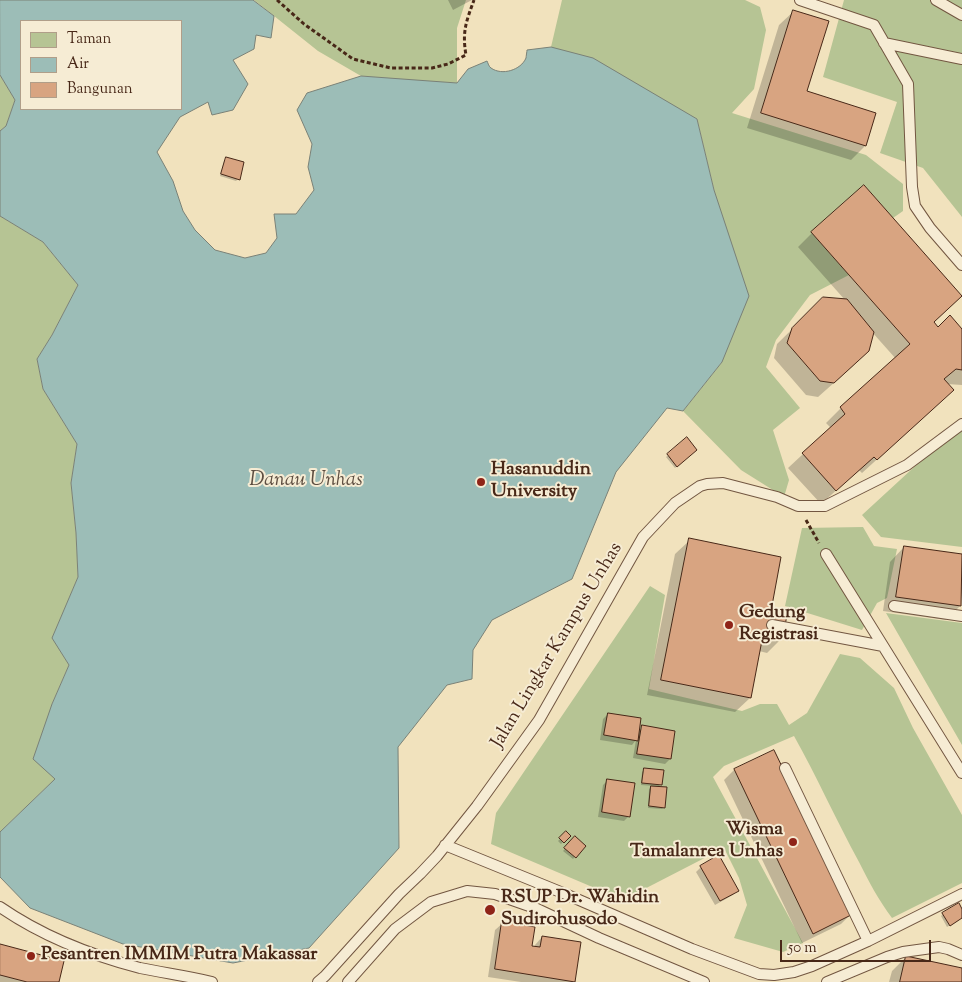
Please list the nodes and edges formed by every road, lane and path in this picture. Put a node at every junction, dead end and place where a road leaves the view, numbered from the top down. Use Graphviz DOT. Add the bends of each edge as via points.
graph roads {
  1 [pos="276,0"];
  2 [pos="474,0"];
  3 [pos="800,0"];
  4 [pos="936,0"];
  5 [pos="962,15"];
  6 [pos="884,44"];
  7 [pos="962,59"];
  8 [pos="962,265"];
  9 [pos="962,424"];
  10 [pos="798,506"];
  11 [pos="826,554"];
  12 [pos="894,606"];
  13 [pos="962,616"];
  14 [pos="772,625"];
  15 [pos="883,646"];
  16 [pos="785,768"];
  17 [pos="962,773"];
  18 [pos="445,845"];
  19 [pos="962,894"];
  20 [pos="0,907"];
  21 [pos="868,942"];
  22 [pos="962,955"];
  23 [pos="212,982"];
  24 [pos="318,982"];
  25 [pos="348,982"];
  26 [pos="704,982"];
  27 [pos="827,982"];
  1 -- 2 [label="path" via="353,59 391,68 432,68 466,55 464,30"];
  3 -- 6 [label="lane" via="874,25"];
  4 -- 5 [label="lane"];
  6 -- 7 [label="lane"];
  6 -- 8 [label="lane" via="908,84 915,206"];
  9 -- 10 [label="lane" via="895,472 829,504"];
  10 -- 11 [label="path"];
  10 -- 18 [label="lane, Jalan Lingkar Kampus Unhas" via="723,483 700,486 675,503 643,538 539,720"];
  11 -- 15 [label="lane"];
  12 -- 13 [label="lane"];
  14 -- 15 [label="lane"];
  15 -- 17 [label="lane"];
  16 -- 21 [label="lane"];
  18 -- 21 [label="lane" via="759,974 794,972"];
  18 -- 24 [label="lane, Jalan Lingkar Kampus Unhas"];
  19 -- 21 [label="lane"];
  20 -- 23 [label="lane" via="54,939 83,950 140,967"];
  22 -- 27 [label="lane" via="940,947 903,952"];
  25 -- 26 [label="lane" via="395,929 431,902 467,891 495,894 535,908"];
}
